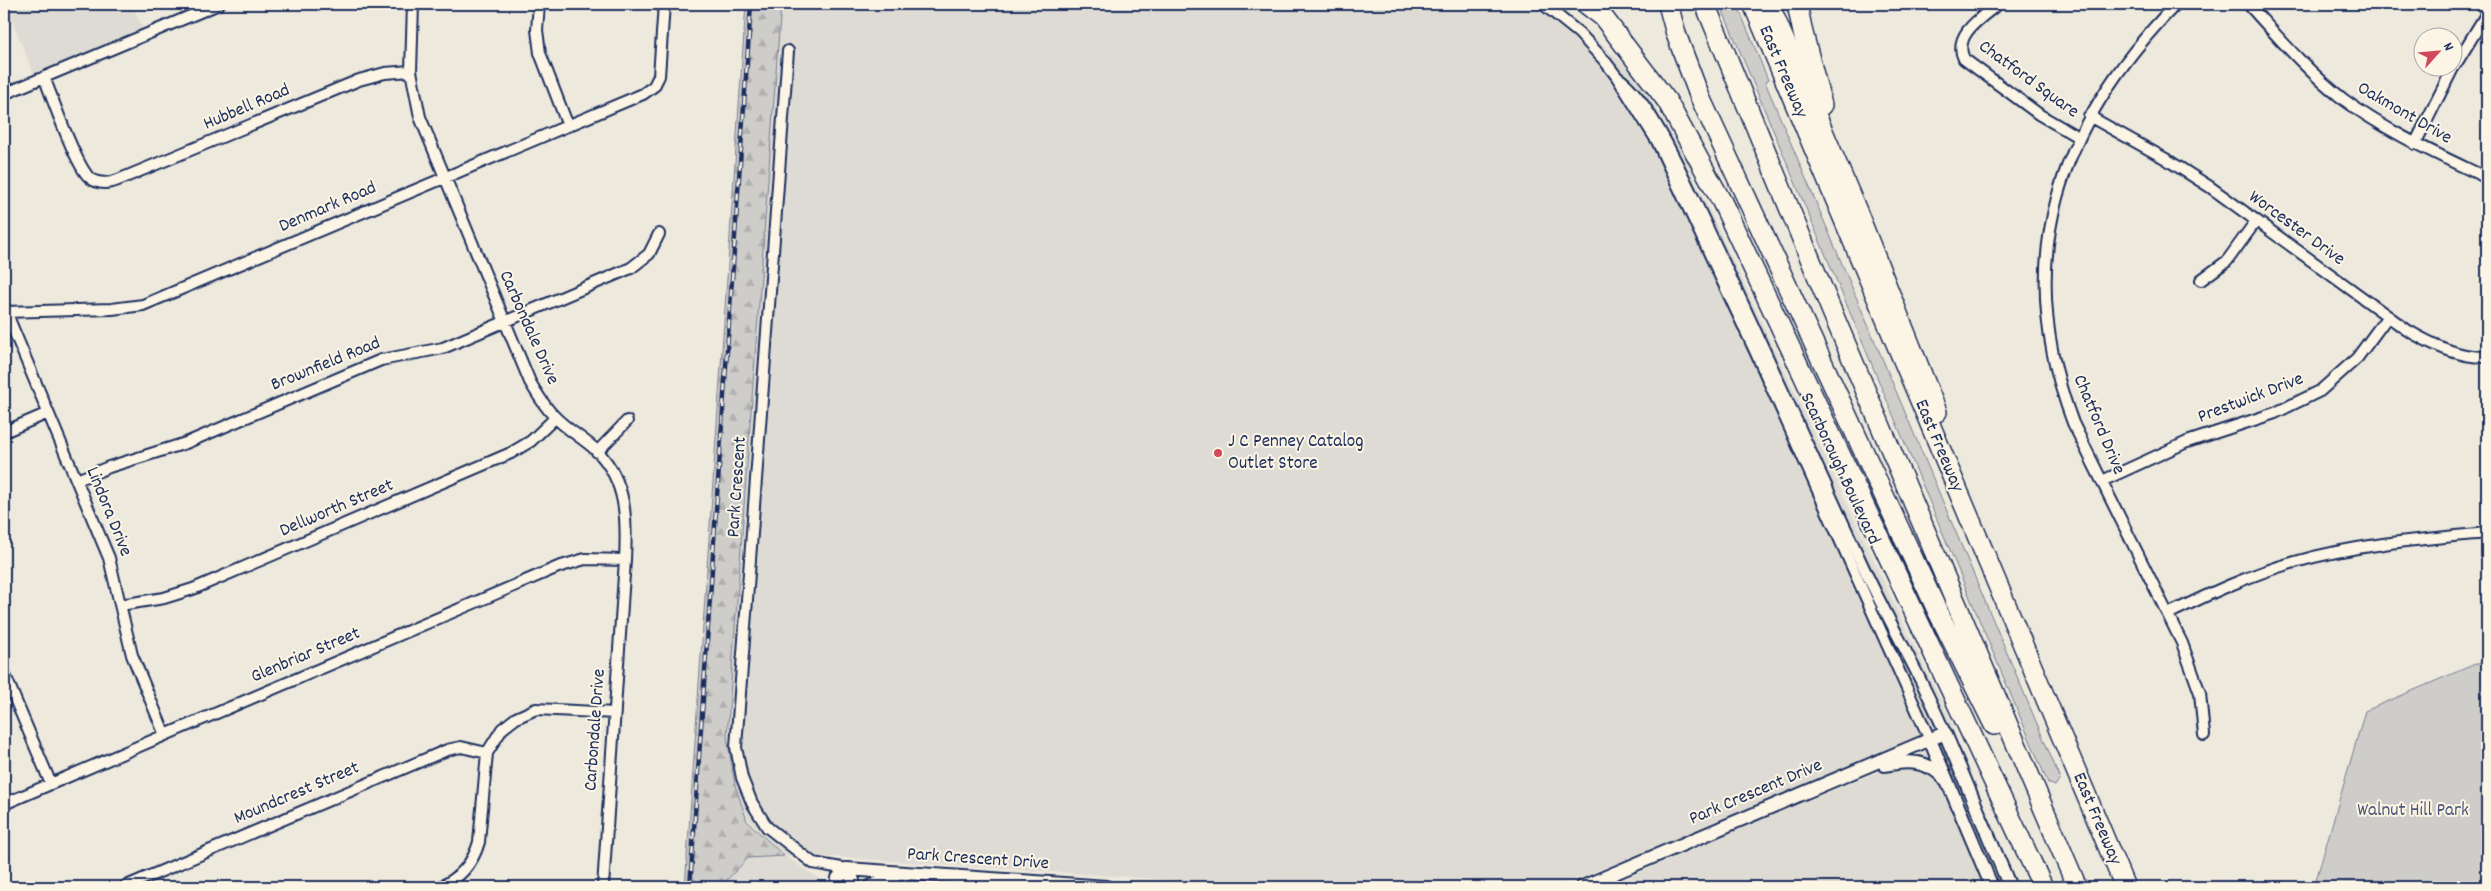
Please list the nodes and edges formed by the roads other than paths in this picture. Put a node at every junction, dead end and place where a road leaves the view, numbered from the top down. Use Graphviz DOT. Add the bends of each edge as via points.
graph roads {
  1 [pos="219,4"];
  2 [pos="413,4"];
  3 [pos="539,4"];
  4 [pos="664,4"];
  5 [pos="1543,4"];
  6 [pos="1586,4"];
  7 [pos="1668,4"];
  8 [pos="1691,4"];
  9 [pos="1705,4"];
  10 [pos="1752,4"];
  11 [pos="1769,4"];
  12 [pos="1797,4"];
  13 [pos="1998,4"];
  14 [pos="2176,4"];
  15 [pos="2248,4"];
  16 [pos="2487,13"];
  17 [pos="2464,50"];
  18 [pos="788,51"];
  19 [pos="411,71"];
  20 [pos="44,77"];
  21 [pos="1617,77"];
  22 [pos="2448,78"];
  23 [pos="4,94"];
  24 [pos="2089,116"];
  25 [pos="568,126"];
  26 [pos="2078,137"];
  27 [pos="2415,144"];
  28 [pos="1770,162"];
  29 [pos="445,178"];
  30 [pos="2487,178"];
  31 [pos="1752,207"];
  32 [pos="1857,211"];
  33 [pos="2256,221"];
  34 [pos="659,234"];
  35 [pos="2201,280"];
  36 [pos="4,310"];
  37 [pos="2388,316"];
  38 [pos="504,322"];
  39 [pos="2487,357"];
  40 [pos="48,413"];
  41 [pos="555,418"];
  42 [pos="627,421"];
  43 [pos="4,432"];
  44 [pos="597,452"];
  45 [pos="76,480"];
  46 [pos="2102,481"];
  47 [pos="2487,533"];
  48 [pos="626,560"];
  49 [pos="120,605"];
  50 [pos="2168,614"];
  51 [pos="2032,664"];
  52 [pos="4,673"];
  53 [pos="615,713"];
  54 [pos="1945,733"];
  55 [pos="165,735"];
  56 [pos="2204,735"];
  57 [pos="1930,740"];
  58 [pos="487,754"];
  59 [pos="1981,756"];
  60 [pos="1849,774"];
  61 [pos="1947,782"];
  62 [pos="51,784"];
  63 [pos="2039,801"];
  64 [pos="4,804"];
  65 [pos="847,869"];
  66 [pos="902,873"];
  67 [pos="144,883"];
  68 [pos="458,883"];
  69 [pos="124,887"];
  70 [pos="440,887"];
  71 [pos="603,887"];
  72 [pos="837,887"];
  73 [pos="853,887"];
  74 [pos="870,887"];
  75 [pos="1107,887"];
  76 [pos="1582,887"];
  77 [pos="1992,887"];
  78 [pos="2010,887"];
  79 [pos="2043,887"];
  80 [pos="2077,887"];
  81 [pos="2125,887"];
  1 -- 20 [label="street"];
  2 -- 19 [label="street, Carbondale Drive"];
  3 -- 25 [label="street" via="537,30 540,53"];
  4 -- 25 [label="street, Denmark Road" via="659,76 654,86 643,94"];
  5 -- 21 [label="street, Scarborough Boulevard" via="1586,40"];
  6 -- 59 [label="highway" via="1604,17 1667,101 1722,202"];
  7 -- 31 [label="highway" via="1699,95"];
  8 -- 28 [label="highway"];
  9 -- 28 [label="highway"];
  10 -- 51 [label="highway, East Freeway"];
  11 -- 32 [label="highway"];
  12 -- 32 [label="highway" via="1820,100"];
  13 -- 26 [label="street, Chatford Square" via="1964,36 1961,48 1964,59 2040,115"];
  14 -- 24 [label="street, Chatford Drive" via="2134,49"];
  15 -- 27 [label="street, Oakmont Drive" via="2321,82 2380,125"];
  16 -- 17 [label="street"];
  18 -- 65 [label="street, Park Crescent" via="736,747 742,778 767,827 813,863"];
  19 -- 20 [label="street, Hubbell Road" via="359,80 108,183 88,176 82,167"];
  19 -- 29 [label="street, Carbondale Drive" via="420,117"];
  20 -- 23 [label="street"];
  21 -- 54 [label="street, Scarborough Boulevard" via="1628,83 1647,110 1691,192 1873,589"];
  21 -- 57 [label="street, Scarborough Boulevard" via="1669,166"];
  22 -- 27 [label="street"];
  24 -- 26 [label="street, Chatford Drive"];
  24 -- 33 [label="street, Worcester Drive" via="2173,164"];
  25 -- 29 [label="street, Denmark Road"];
  26 -- 46 [label="street, Chatford Drive" via="2054,210 2046,264 2045,308 2054,364 2064,397 2073,423"];
  27 -- 30 [label="street, Oakmont Drive"];
  28 -- 63 [label="highway"];
  29 -- 36 [label="street, Denmark Road" via="143,305 112,309"];
  29 -- 38 [label="street, Carbondale Drive"];
  31 -- 59 [label="highway" via="1767,265 1883,519"];
  31 -- 63 [label="highway" via="1936,608 2011,761"];
  32 -- 51 [label="highway"];
  33 -- 35 [label="street" via="2227,261"];
  33 -- 37 [label="street, Worcester Drive"];
  34 -- 38 [label="street, Brownfield Road" via="649,254 630,268"];
  36 -- 40 [label="street, Lindora Drive"];
  37 -- 39 [label="street, Worcester Drive" via="2442,348"];
  37 -- 46 [label="street, Prestwick Drive" via="2357,358 2320,391 2275,413 2187,442"];
  38 -- 41 [label="street, Carbondale Drive" via="530,382"];
  38 -- 45 [label="street, Brownfield Road" via="443,348 381,360 186,443"];
  40 -- 43 [label="street"];
  40 -- 45 [label="street, Lindora Drive"];
  41 -- 44 [label="street, Carbondale Drive"];
  41 -- 49 [label="street, Dellworth Street" via="531,441 511,453 192,589 164,598"];
  42 -- 44 [label="street"];
  44 -- 48 [label="street, Carbondale Drive" via="624,499"];
  45 -- 49 [label="street, Lindora Drive" via="109,558"];
  46 -- 50 [label="street, Chatford Drive"];
  47 -- 50 [label="street" via="2361,547 2294,562 2222,589"];
  48 -- 53 [label="street, Carbondale Drive"];
  48 -- 55 [label="street, Glenbriar Street" via="584,559 558,567"];
  49 -- 55 [label="street, Lindora Drive" via="132,655"];
  50 -- 56 [label="street, Chatford Drive" via="2197,685 2204,714"];
  51 -- 81 [label="highway, East Freeway"];
  52 -- 62 [label="street"];
  53 -- 58 [label="street" via="548,709 526,712 502,730"];
  53 -- 71 [label="street, Carbondale Drive"];
  54 -- 57 [label="street, Park Crescent Drive"];
  54 -- 78 [label="street, Scarborough Boulevard"];
  55 -- 62 [label="street, Glenbriar Street"];
  57 -- 60 [label="street, Park Crescent Drive"];
  57 -- 61 [label="street, Scarborough Boulevard"];
  58 -- 67 [label="street, Moundcrest Street" via="461,747 447,750"];
  58 -- 68 [label="street" via="479,842"];
  59 -- 79 [label="highway"];
  60 -- 61 [label="street" via="1908,761 1931,768"];
  60 -- 76 [label="street, Park Crescent Drive"];
  61 -- 77 [label="street, Scarborough Boulevard"];
  62 -- 64 [label="street, Glenbriar Street"];
  63 -- 80 [label="highway"];
  65 -- 66 [label="street, Park Crescent Drive"];
  65 -- 72 [label="street" via="838,878"];
  65 -- 73 [label="street"];
  66 -- 74 [label="street"];
  66 -- 75 [label="street, Park Crescent Drive"];
  67 -- 69 [label="street, Moundcrest Street"];
  68 -- 70 [label="street"];
}
